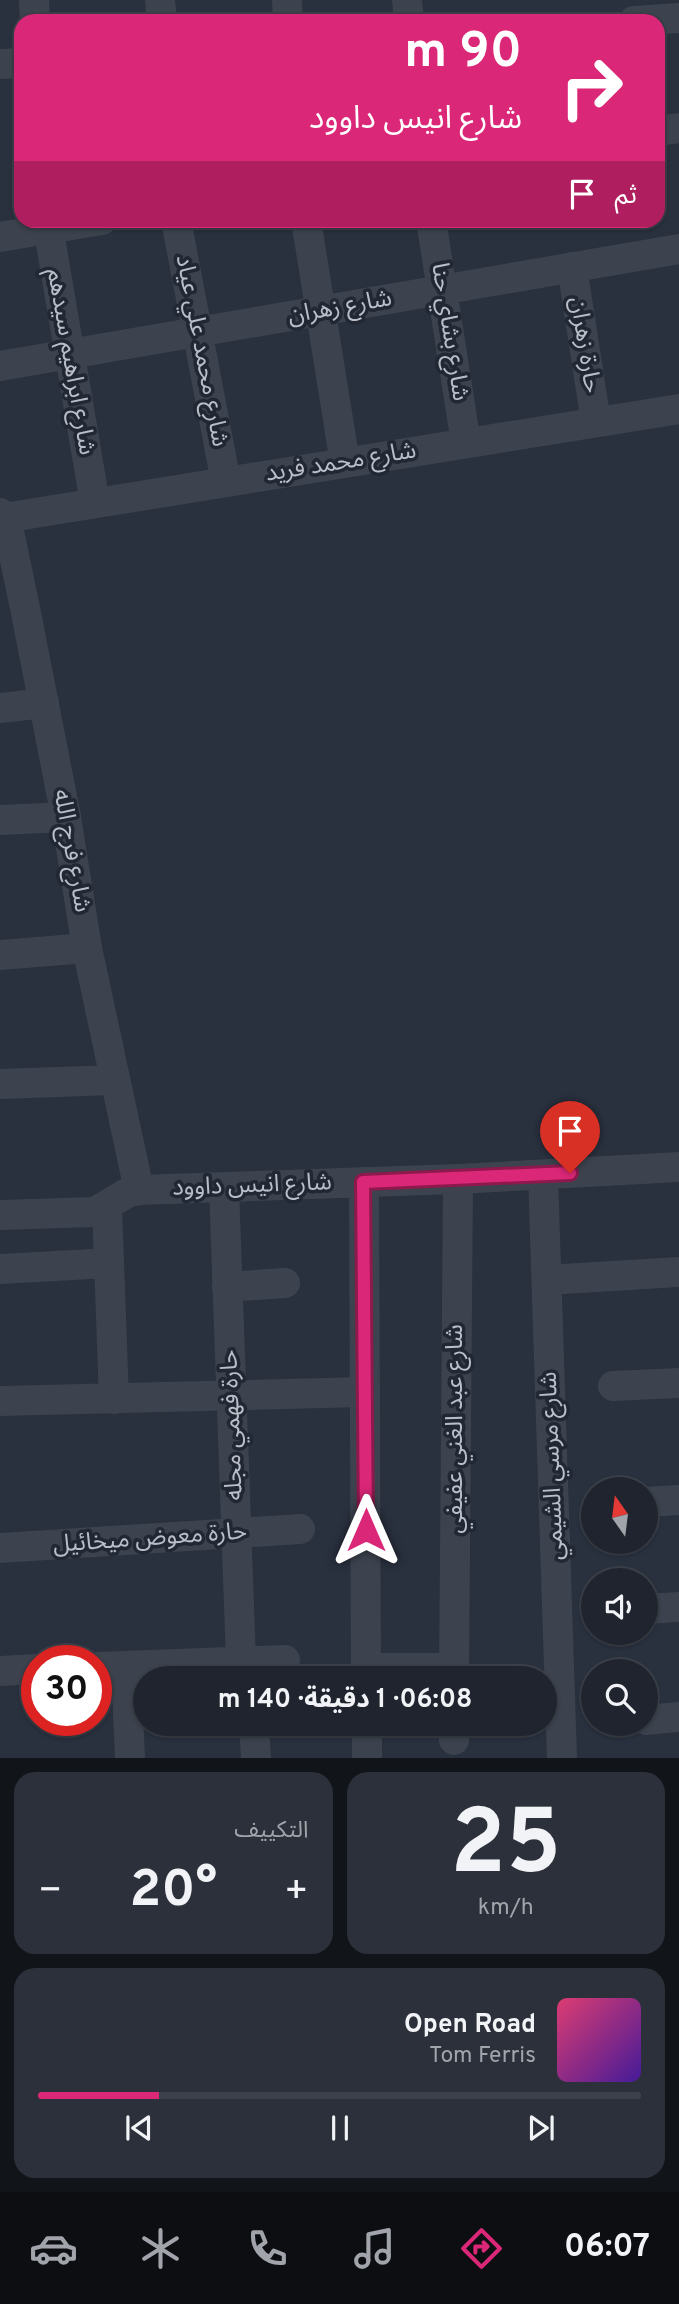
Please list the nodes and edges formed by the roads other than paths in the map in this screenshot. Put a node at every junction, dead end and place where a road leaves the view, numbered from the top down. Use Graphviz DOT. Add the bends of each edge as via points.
graph roads {
  1 [pos="35,228"];
  2 [pos="48,228"];
  3 [pos="177,228"];
  4 [pos="307,228"];
  5 [pos="432,228"];
  6 [pos="0,237"];
  7 [pos="679,249"];
  8 [pos="572,267"];
  9 [pos="443,290"];
  10 [pos="321,311"];
  11 [pos="197,333"];
  12 [pos="69,355"];
  13 [pos="0,366"];
  14 [pos="679,409"];
  15 [pos="596,422"];
  16 [pos="466,443"];
  17 [pos="345,463"];
  18 [pos="226,482"];
  19 [pos="95,503"];
  20 [pos="2,516"];
  21 [pos="12,608"];
  22 [pos="44,703"];
  23 [pos="0,708"];
  24 [pos="66,817"];
  25 [pos="0,820"];
  26 [pos="87,948"];
  27 [pos="0,955"];
  28 [pos="114,1080"];
  29 [pos="0,1084"];
  30 [pos="679,1167"];
  31 [pos="543,1175"];
  32 [pos="458,1179"];
  33 [pos="363,1182"];
  34 [pos="223,1188"];
  35 [pos="139,1190"];
  36 [pos="107,1207"];
  37 [pos="0,1215"];
  38 [pos="109,1263"];
  39 [pos="0,1269"];
  40 [pos="679,1272"];
  41 [pos="547,1280"];
  42 [pos="285,1283"];
  43 [pos="227,1287"];
  44 [pos="679,1384"];
  45 [pos="613,1387"];
  46 [pos="365,1392"];
  47 [pos="231,1397"];
  48 [pos="114,1399"];
  49 [pos="0,1401"];
  50 [pos="679,1500"];
  51 [pos="658,1501"];
  52 [pos="300,1529"];
  53 [pos="237,1533"];
  54 [pos="0,1548"];
  55 [pos="679,1607"];
  56 [pos="658,1608"];
  57 [pos="285,1660"];
  58 [pos="112,1666"];
  59 [pos="126,1666"];
  60 [pos="133,1666"];
  61 [pos="248,1666"];
  62 [pos="253,1666"];
  63 [pos="366,1666"];
  64 [pos="454,1666"];
  65 [pos="21,1670"];
  66 [pos="0,1671"];
  67 [pos="679,1717"];
  68 [pos="658,1719"];
  69 [pos="255,1736"];
  70 [pos="367,1736"];
  71 [pos="130,1758"];
  72 [pos="256,1758"];
  73 [pos="367,1758"];
  74 [pos="562,1758"];
  1 -- 6 [label="street"];
  2 -- 12 [label="street, شارع ابراهيم سيدهم"];
  3 -- 11 [label="street, شارع محمد علي عياد"];
  4 -- 10 [label="street"];
  5 -- 9 [label="street, شارع بشاي حنا"];
  7 -- 8 [label="street, شارع زهران"];
  8 -- 9 [label="street, شارع زهران"];
  8 -- 15 [label="street, حارة زهران"];
  9 -- 10 [label="street, شارع زهران"];
  9 -- 16 [label="street, شارع بشاي حنا"];
  10 -- 11 [label="street, شارع زهران"];
  10 -- 17 [label="street"];
  11 -- 12 [label="street, شارع زهران"];
  11 -- 18 [label="street, شارع محمد علي عياد"];
  12 -- 13 [label="street, شارع زهران"];
  12 -- 19 [label="street, شارع ابراهيم سيدهم"];
  14 -- 15 [label="street, شارع محمد فريد"];
  15 -- 16 [label="street, شارع محمد فريد"];
  16 -- 17 [label="street, شارع محمد فريد"];
  17 -- 18 [label="street, شارع محمد فريد"];
  18 -- 19 [label="street, شارع محمد فريد"];
  19 -- 20 [label="street, شارع محمد فريد"];
  20 -- 21 [label="street, شارع فرج الله"];
  21 -- 22 [label="street, شارع فرج الله"];
  22 -- 23 [label="street"];
  22 -- 24 [label="street, شارع فرج الله"];
  24 -- 25 [label="street"];
  24 -- 26 [label="street, شارع فرج الله"];
  26 -- 27 [label="street"];
  26 -- 28 [label="street, شارع فرج الله"];
  28 -- 29 [label="street"];
  28 -- 35 [label="street, شارع فرج الله"];
  30 -- 31 [label="street, شارع انيس داوود"];
  31 -- 32 [label="street, شارع انيس داوود"];
  31 -- 41 [label="street, شارع مرسي الشيمي"];
  32 -- 33 [label="street, شارع انيس داوود"];
  32 -- 64 [label="street, شارع عبد الغني عفيفي"];
  33 -- 34 [label="street, شارع انيس داوود"];
  33 -- 46 [label="street"];
  34 -- 35 [label="street, شارع انيس داوود"];
  34 -- 43 [label="street, حارة فهمي مجله"];
  35 -- 36 [label="street, شارع انيس داوود"];
  36 -- 37 [label="street, شارع انيس داوود" via="87,1213"];
  36 -- 38 [label="street"];
  38 -- 39 [label="street"];
  38 -- 48 [label="street"];
  40 -- 41 [label="street"];
  41 -- 74 [label="street, شارع مرسي الشيمي"];
  42 -- 43 [label="street"];
  43 -- 47 [label="street, حارة فهمي مجله"];
  44 -- 45 [label="street"];
  46 -- 47 [label="street"];
  46 -- 63 [label="street"];
  47 -- 48 [label="street"];
  47 -- 53 [label="street, حارة فهمي مجله"];
  48 -- 49 [label="street"];
  50 -- 51 [label="street"];
  52 -- 53 [label="street, حارة معوض ميخائيل"];
  53 -- 54 [label="street, حارة معوض ميخائيل"];
  53 -- 61 [label="street, حارة فهمي مجله"];
  55 -- 56 [label="street"];
  57 -- 62 [label="street"];
  58 -- 59 [label="street"];
  59 -- 60 [label="street"];
  59 -- 71 [label="street"];
  65 -- 66 [label="street"];
  67 -- 68 [label="street"];
  69 -- 72 [label="street"];
  70 -- 73 [label="street"];
}
